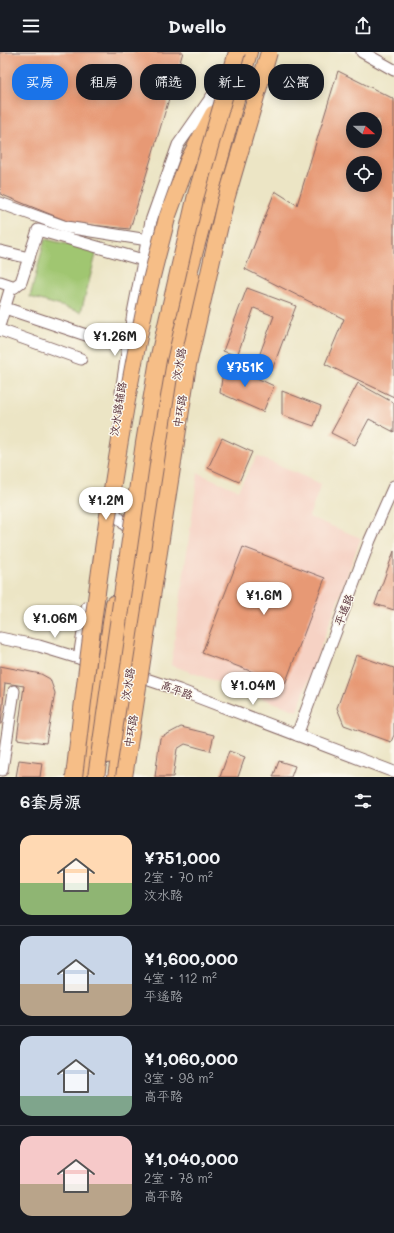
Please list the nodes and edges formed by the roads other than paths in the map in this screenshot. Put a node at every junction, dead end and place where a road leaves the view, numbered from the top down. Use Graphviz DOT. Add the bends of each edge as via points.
graph roads {
  1 [pos="231,52"];
  2 [pos="237,52"];
  3 [pos="250,52"];
  4 [pos="262,52"];
  5 [pos="268,52"];
  6 [pos="274,52"];
  7 [pos="362,52"];
  8 [pos="227,64"];
  9 [pos="394,70"];
  10 [pos="209,100"];
  11 [pos="217,100"];
  12 [pos="213,114"];
  13 [pos="198,166"];
  14 [pos="0,203"];
  15 [pos="206,214"];
  16 [pos="148,240"];
  17 [pos="0,251"];
  18 [pos="29,258"];
  19 [pos="144,260"];
  20 [pos="0,282"];
  21 [pos="15,287"];
  22 [pos="5,308"];
  23 [pos="0,324"];
  24 [pos="110,343"];
  25 [pos="81,359"];
  26 [pos="153,454"];
  27 [pos="394,486"];
  28 [pos="131,495"];
  29 [pos="104,500"];
  30 [pos="126,526"];
  31 [pos="0,638"];
  32 [pos="79,658"];
  33 [pos="103,665"];
  34 [pos="125,672"];
  35 [pos="145,678"];
  36 [pos="14,691"];
  37 [pos="297,735"];
  38 [pos="1,772"];
  39 [pos="394,772"];
  40 [pos="74,777"];
  41 [pos="87,777"];
  42 [pos="96,777"];
  43 [pos="104,777"];
  44 [pos="115,777"];
  45 [pos="124,777"];
  46 [pos="132,777"];
  1 -- 8 [label="main road"];
  2 -- 42 [label="highway, bridge" via="196,195 158,360"];
  3 -- 15 [label="main road, 汶水路"];
  4 -- 34 [label="main road, 汶水路" via="181,351"];
  5 -- 45 [label="highway, 中环路, bridge" via="225,203 188,365"];
  6 -- 35 [label="main road, 汶水路" via="230,205 194,367"];
  7 -- 9 [label="street"];
  10 -- 16 [label="street, 汶水路辅路" via="178,145 151,221"];
  11 -- 12 [label="main road"];
  12 -- 13 [label="main road"];
  12 -- 40 [label="highway, bridge" via="188,161 167,218 144,310 91,633"];
  13 -- 15 [label="main road"];
  13 -- 28 [label="main road" via="154,351"];
  14 -- 16 [label="street" via="66,228"];
  15 -- 26 [label="main road, 汶水路" via="171,343"];
  16 -- 19 [label="street, 汶水路辅路"];
  17 -- 18 [label="street"];
  18 -- 19 [label="street" via="38,230"];
  18 -- 21 [label="street" via="21,282"];
  19 -- 29 [label="street, 汶水路辅路" via="133,313"];
  20 -- 21 [label="street"];
  21 -- 22 [label="street" via="10,290"];
  22 -- 23 [label="street"];
  22 -- 24 [label="street"];
  23 -- 25 [label="street"];
  26 -- 28 [label="main road"];
  26 -- 34 [label="main road, 汶水路"];
  27 -- 37 [label="street, 平遥路" via="367,547"];
  28 -- 30 [label="main road"];
  29 -- 30 [label="street"];
  29 -- 32 [label="street, 汶水路辅路"];
  30 -- 33 [label="main road"];
  31 -- 32 [label="street, 高平路"];
  32 -- 33 [label="street, 高平路"];
  33 -- 34 [label="street, 高平路"];
  33 -- 41 [label="main road"];
  34 -- 35 [label="street, 高平路"];
  34 -- 43 [label="main road, 汶水路"];
  34 -- 44 [label="main road, 汶水路"];
  35 -- 37 [label="street, 高平路"];
  35 -- 46 [label="main road, 汶水路"];
  36 -- 38 [label="street"];
  37 -- 39 [label="street, 高平路"];
}
